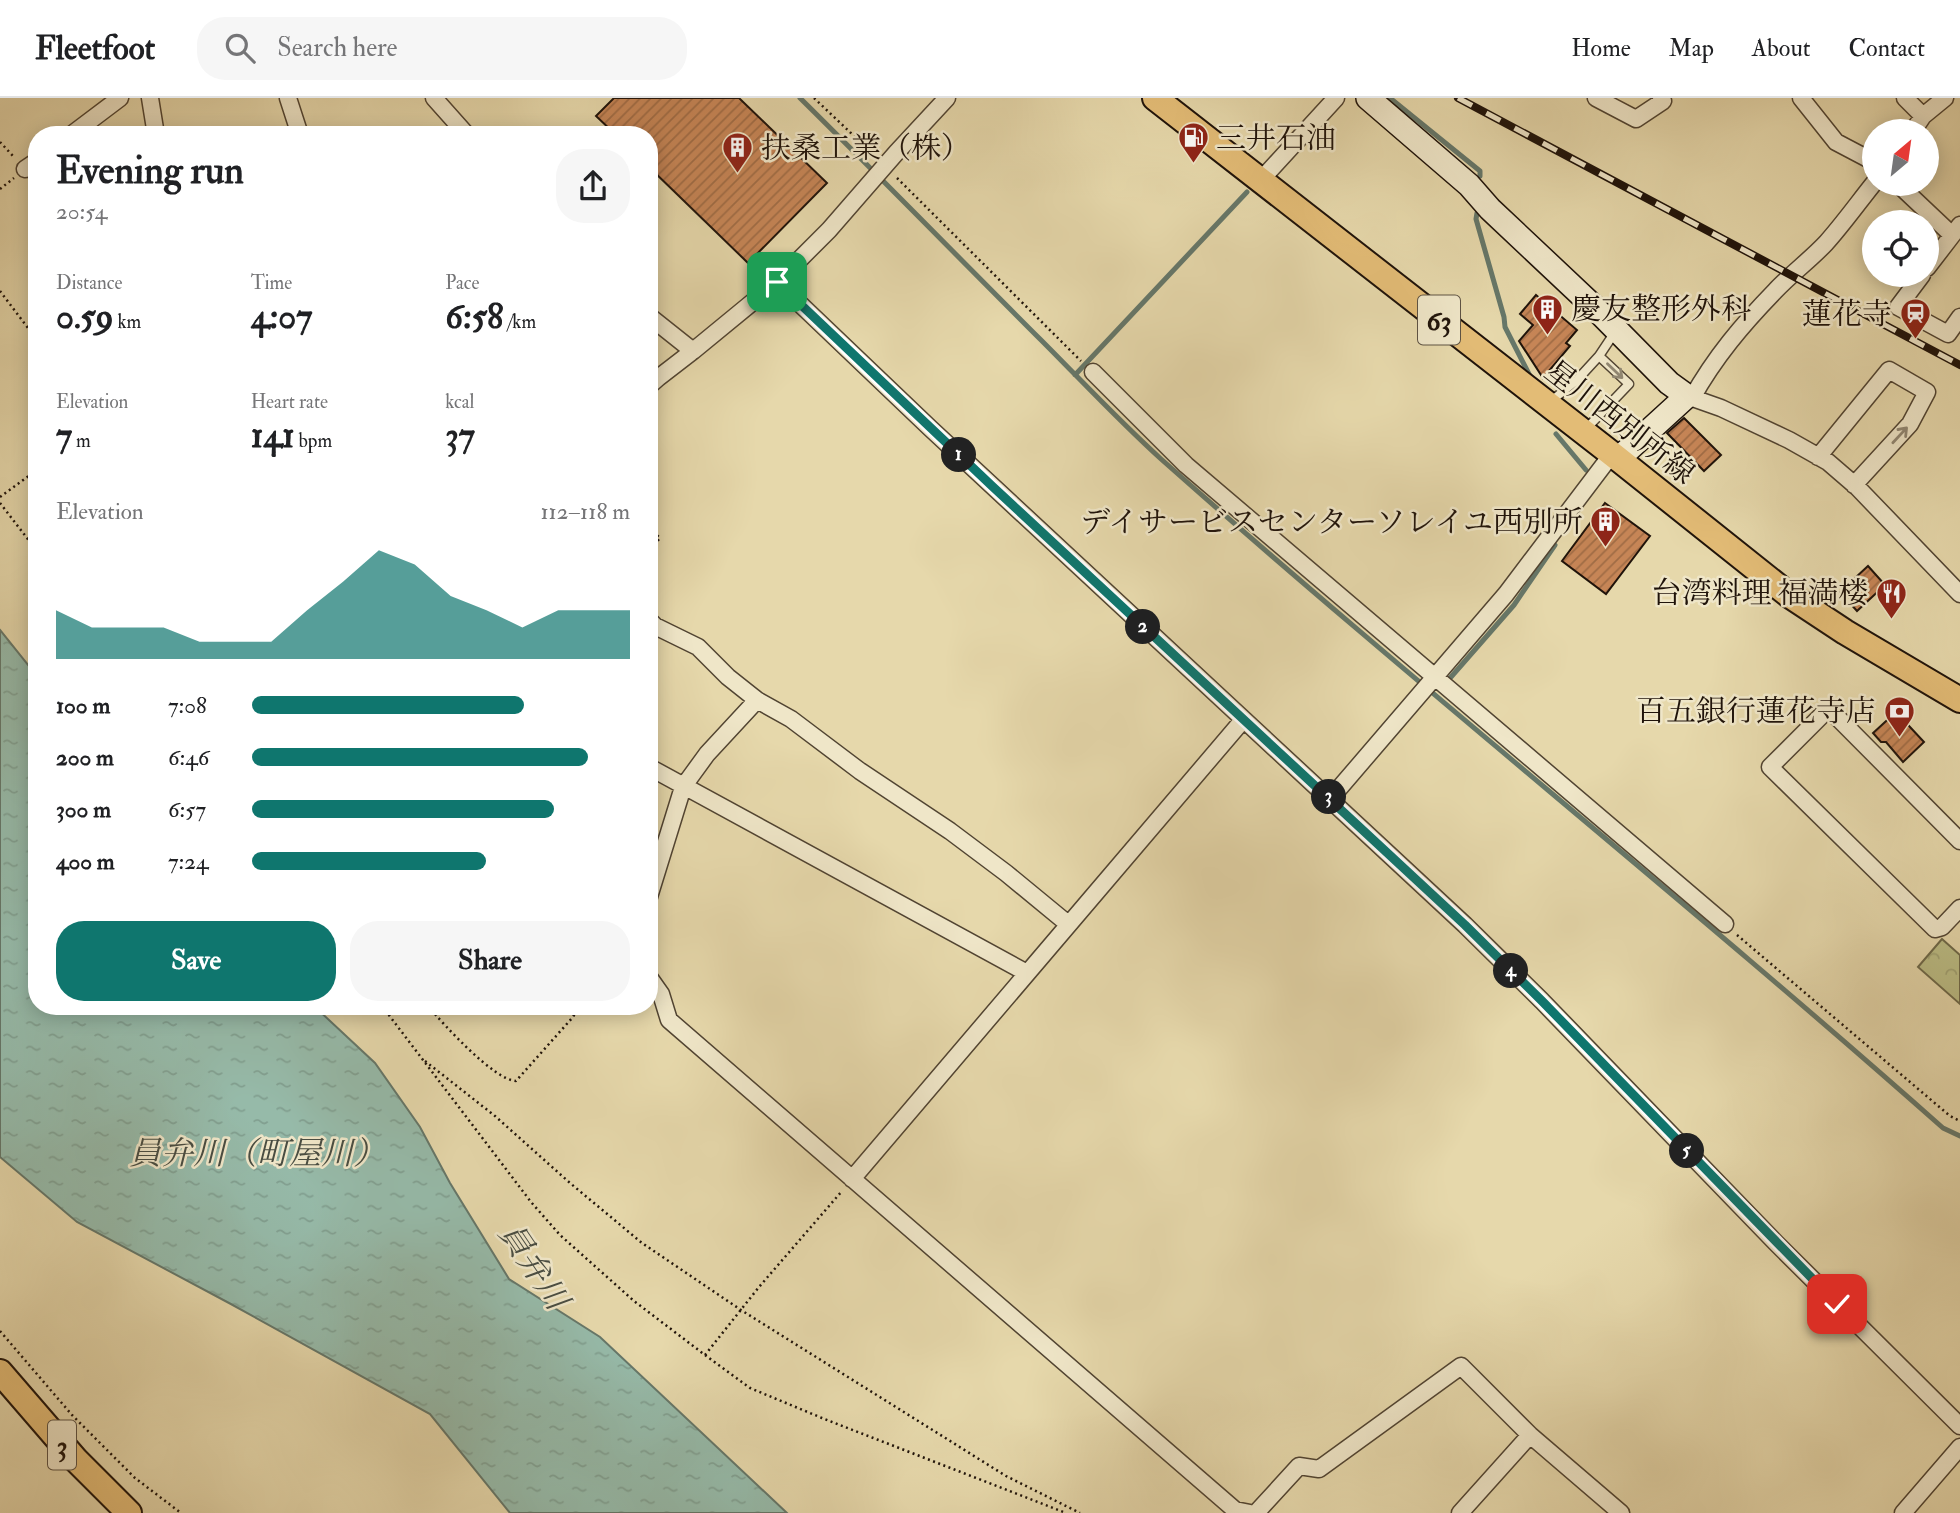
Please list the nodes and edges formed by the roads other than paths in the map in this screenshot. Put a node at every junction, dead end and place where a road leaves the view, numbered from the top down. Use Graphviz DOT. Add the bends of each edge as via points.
graph roads {
  1 [pos="120,98"];
  2 [pos="150,98"];
  3 [pos="288,98"];
  4 [pos="433,98"];
  5 [pos="947,98"];
  6 [pos="1155,98"];
  7 [pos="1336,98"];
  8 [pos="1368,98"];
  9 [pos="1596,98"];
  10 [pos="1661,98"];
  11 [pos="1801,98"];
  12 [pos="1905,98"];
  13 [pos="1945,98"];
  14 [pos="1923,117"];
  15 [pos="83,126"];
  16 [pos="155,126"];
  17 [pos="297,126"];
  18 [pos="459,126"];
  19 [pos="1862,156"];
  20 [pos="1260,181"];
  21 [pos="1864,196"];
  22 [pos="1913,196"];
  23 [pos="1956,230"];
  24 [pos="1939,252"];
  25 [pos="777,282"];
  26 [pos="1913,287"];
  27 [pos="1960,317"];
  28 [pos="658,323"];
  29 [pos="1616,330"];
  30 [pos="693,351"];
  31 [pos="1599,356"];
  32 [pos="1093,372"];
  33 [pos="658,378"];
  34 [pos="1690,397"];
  35 [pos="1548,404"];
  36 [pos="1583,432"];
  37 [pos="1615,457"];
  38 [pos="1818,457"];
  39 [pos="1854,485"];
  40 [pos="1960,594"];
  41 [pos="658,627"];
  42 [pos="1434,678"];
  43 [pos="757,700"];
  44 [pos="1960,700"];
  45 [pos="1243,720"];
  46 [pos="658,772"];
  47 [pos="683,787"];
  48 [pos="1330,799"];
  49 [pos="1960,841"];
  50 [pos="658,868"];
  51 [pos="1960,908"];
  52 [pos="1068,924"];
  53 [pos="1725,924"];
  54 [pos="1027,973"];
  55 [pos="658,990"];
  56 [pos="852,1179"];
  57 [pos="0,1372"];
  58 [pos="1960,1426"];
  59 [pos="1530,1435"];
  60 [pos="1960,1447"];
  61 [pos="129,1513"];
  62 [pos="1250,1513"];
  63 [pos="1256,1513"];
  64 [pos="1460,1513"];
  65 [pos="1621,1513"];
  66 [pos="1903,1513"];
  1 -- 15 [label="street"];
  2 -- 16 [label="street"];
  3 -- 17 [label="street"];
  4 -- 18 [label="street"];
  5 -- 25 [label="street"];
  6 -- 20 [label="main road, 星川西別所線 / 63"];
  7 -- 20 [label="street"];
  8 -- 29 [label="street" via="1469,185"];
  9 -- 10 [label="street" via="1636,119 1663,101"];
  11 -- 19 [label="street" via="1836,142"];
  12 -- 14 [label="street"];
  13 -- 14 [label="street"];
  20 -- 35 [label="main road, 星川西別所線 / 63"];
  21 -- 34 [label="street" via="1827,242 1726,345"];
  22 -- 23 [label="street"];
  23 -- 24 [label="street"];
  25 -- 30 [label="street"];
  25 -- 45 [label="street"];
  26 -- 27 [label="street" via="1898,307 1948,334"];
  28 -- 30 [label="street"];
  29 -- 31 [label="lane"];
  29 -- 34 [label="street" via="1669,383"];
  30 -- 33 [label="street"];
  31 -- 35 [label="lane"];
  31 -- 36 [label="lane, one-way" via="1629,384"];
  32 -- 42 [label="street" via="1186,465"];
  34 -- 37 [label="street"];
  34 -- 38 [label="street"];
  35 -- 36 [label="main road, 星川西別所線 / 63"];
  36 -- 37 [label="main road, 星川西別所線 / 63"];
  37 -- 42 [label="street"];
  37 -- 44 [label="main road, 星川西別所線 / 63" via="1789,595"];
  38 -- 39 [label="street"];
  39 -- 38 [label="street, one-way" via="1910,424 1927,393 1889,370"];
  39 -- 40 [label="street"];
  41 -- 43 [label="street" via="698,647"];
  42 -- 48 [label="street"];
  42 -- 53 [label="street"];
  43 -- 47 [label="street"];
  43 -- 52 [label="street" via="959,838"];
  45 -- 48 [label="street"];
  45 -- 52 [label="street"];
  46 -- 47 [label="street"];
  47 -- 50 [label="street"];
  47 -- 54 [label="street"];
  48 -- 58 [label="street" via="1542,1001"];
  49 -- 51 [label="street" via="1832,712 1825,712 1770,767 1934,929"];
  52 -- 54 [label="street"];
  54 -- 56 [label="street"];
  55 -- 56 [label="street" via="669,1020"];
  56 -- 62 [label="street" via="1235,1510"];
  57 -- 61 [label="main road, 3" via="75,1460"];
  59 -- 63 [label="street" via="1461,1366 1319,1469 1299,1466"];
  59 -- 64 [label="street"];
  59 -- 65 [label="street"];
  60 -- 66 [label="street"];
}
